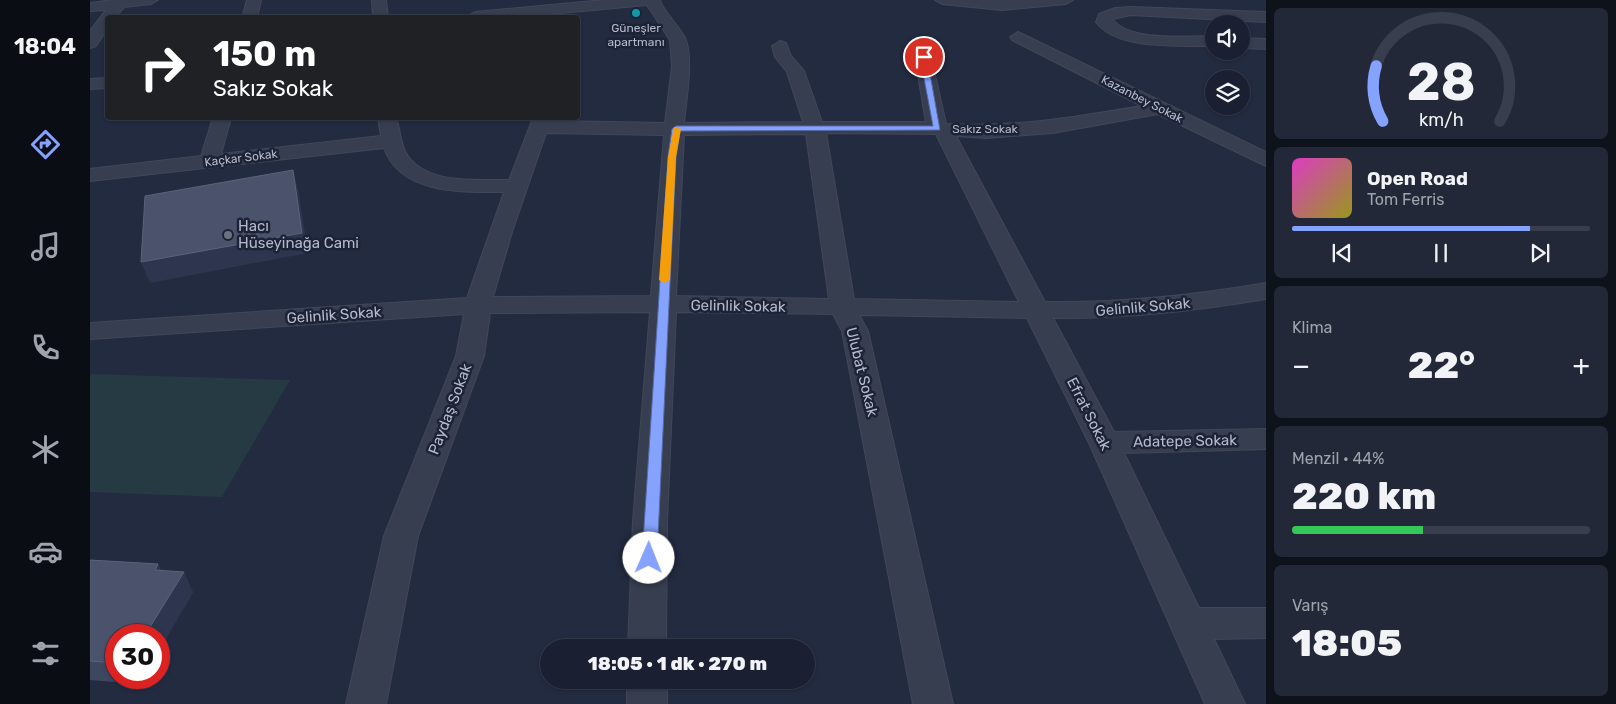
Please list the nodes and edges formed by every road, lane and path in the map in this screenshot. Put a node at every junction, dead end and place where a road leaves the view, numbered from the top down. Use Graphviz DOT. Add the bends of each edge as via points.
graph roads {
  1 [pos="151,0"];
  2 [pos="254,0"];
  3 [pos="379,0"];
  4 [pos="652,0"];
  5 [pos="942,0"];
  6 [pos="1066,0"];
  7 [pos="1039,1"];
  8 [pos="121,2"];
  9 [pos="90,7"];
  10 [pos="571,13"];
  11 [pos="105,15"];
  12 [pos="251,15"];
  13 [pos="381,15"];
  14 [pos="507,15"];
  15 [pos="1221,15"];
  16 [pos="1250,16"];
  17 [pos="1266,17"];
  18 [pos="97,22"];
  19 [pos="1018,36"];
  20 [pos="1205,41"];
  21 [pos="90,43"];
  22 [pos="1250,43"];
  23 [pos="1266,44"];
  24 [pos="780,46"];
  25 [pos="924,57"];
  26 [pos="105,83"];
  27 [pos="90,84"];
  28 [pos="1160,108"];
  29 [pos="221,120"];
  30 [pos="388,120"];
  31 [pos="540,122"];
  32 [pos="815,128"];
  33 [pos="676,129"];
  34 [pos="940,129"];
  35 [pos="392,141"];
  36 [pos="1266,160"];
  37 [pos="208,162"];
  38 [pos="90,176"];
  39 [pos="518,186"];
  40 [pos="1266,291"];
  41 [pos="663,304"];
  42 [pos="478,305"];
  43 [pos="843,309"];
  44 [pos="1037,312"];
  45 [pos="90,331"];
  46 [pos="1266,439"];
  47 [pos="1104,443"];
  48 [pos="1266,623"];
  49 [pos="1189,624"];
  50 [pos="647,639"];
  51 [pos="647,689"];
  52 [pos="366,704"];
  53 [pos="647,704"];
  54 [pos="933,704"];
  55 [pos="1225,704"];
  1 -- 8 [label="street"];
  2 -- 12 [label="street"];
  3 -- 13 [label="street"];
  4 -- 10 [label="street"];
  4 -- 33 [label="street" via="678,40 680,66"];
  5 -- 7 [label="street" via="1002,6"];
  6 -- 7 [label="street"];
  8 -- 9 [label="street"];
  8 -- 11 [label="street"];
  10 -- 14 [label="street"];
  15 -- 20 [label="street" via="1131,11 1104,16 1104,22 1122,35"];
  16 -- 17 [label="street"];
  18 -- 21 [label="street"];
  19 -- 28 [label="street, Kazanbey Sokak"];
  22 -- 23 [label="street"];
  24 -- 32 [label="street, Ulubat Sokak" via="795,71"];
  25 -- 34 [label="street, Efrat Sokak"];
  26 -- 27 [label="street"];
  28 -- 34 [label="street, Sakız Sokak" via="1053,127 986,132"];
  28 -- 36 [label="street, Kazanbey Sokak"];
  29 -- 37 [label="street"];
  30 -- 35 [label="street"];
  31 -- 33 [label="street, Sakız Sokak"];
  31 -- 39 [label="street, Paydaş Sokak"];
  32 -- 33 [label="street, Sakız Sokak"];
  32 -- 34 [label="street, Sakız Sokak"];
  32 -- 43 [label="street, Ulubat Sokak"];
  33 -- 41 [label="street"];
  34 -- 44 [label="street, Efrat Sokak"];
  35 -- 37 [label="street, Kaçkar Sokak"];
  35 -- 39 [label="street" via="402,163 432,181"];
  37 -- 38 [label="street, Kaçkar Sokak"];
  39 -- 42 [label="street, Paydaş Sokak"];
  40 -- 44 [label="street, Gelinlik Sokak" via="1105,311"];
  41 -- 42 [label="street, Gelinlik Sokak"];
  41 -- 43 [label="street, Gelinlik Sokak"];
  41 -- 50 [label="street" via="650,522"];
  42 -- 45 [label="street, Gelinlik Sokak"];
  42 -- 52 [label="street, Paydaş Sokak" via="470,356 401,536"];
  43 -- 44 [label="street, Gelinlik Sokak"];
  43 -- 54 [label="street, Ulubat Sokak" via="855,331"];
  44 -- 47 [label="street, Efrat Sokak"];
  46 -- 47 [label="street, Adatepe Sokak"];
  47 -- 49 [label="street, Efrat Sokak"];
  48 -- 49 [label="street"];
  49 -- 55 [label="street, Efrat Sokak"];
  51 -- 53 [label="street"];
}
